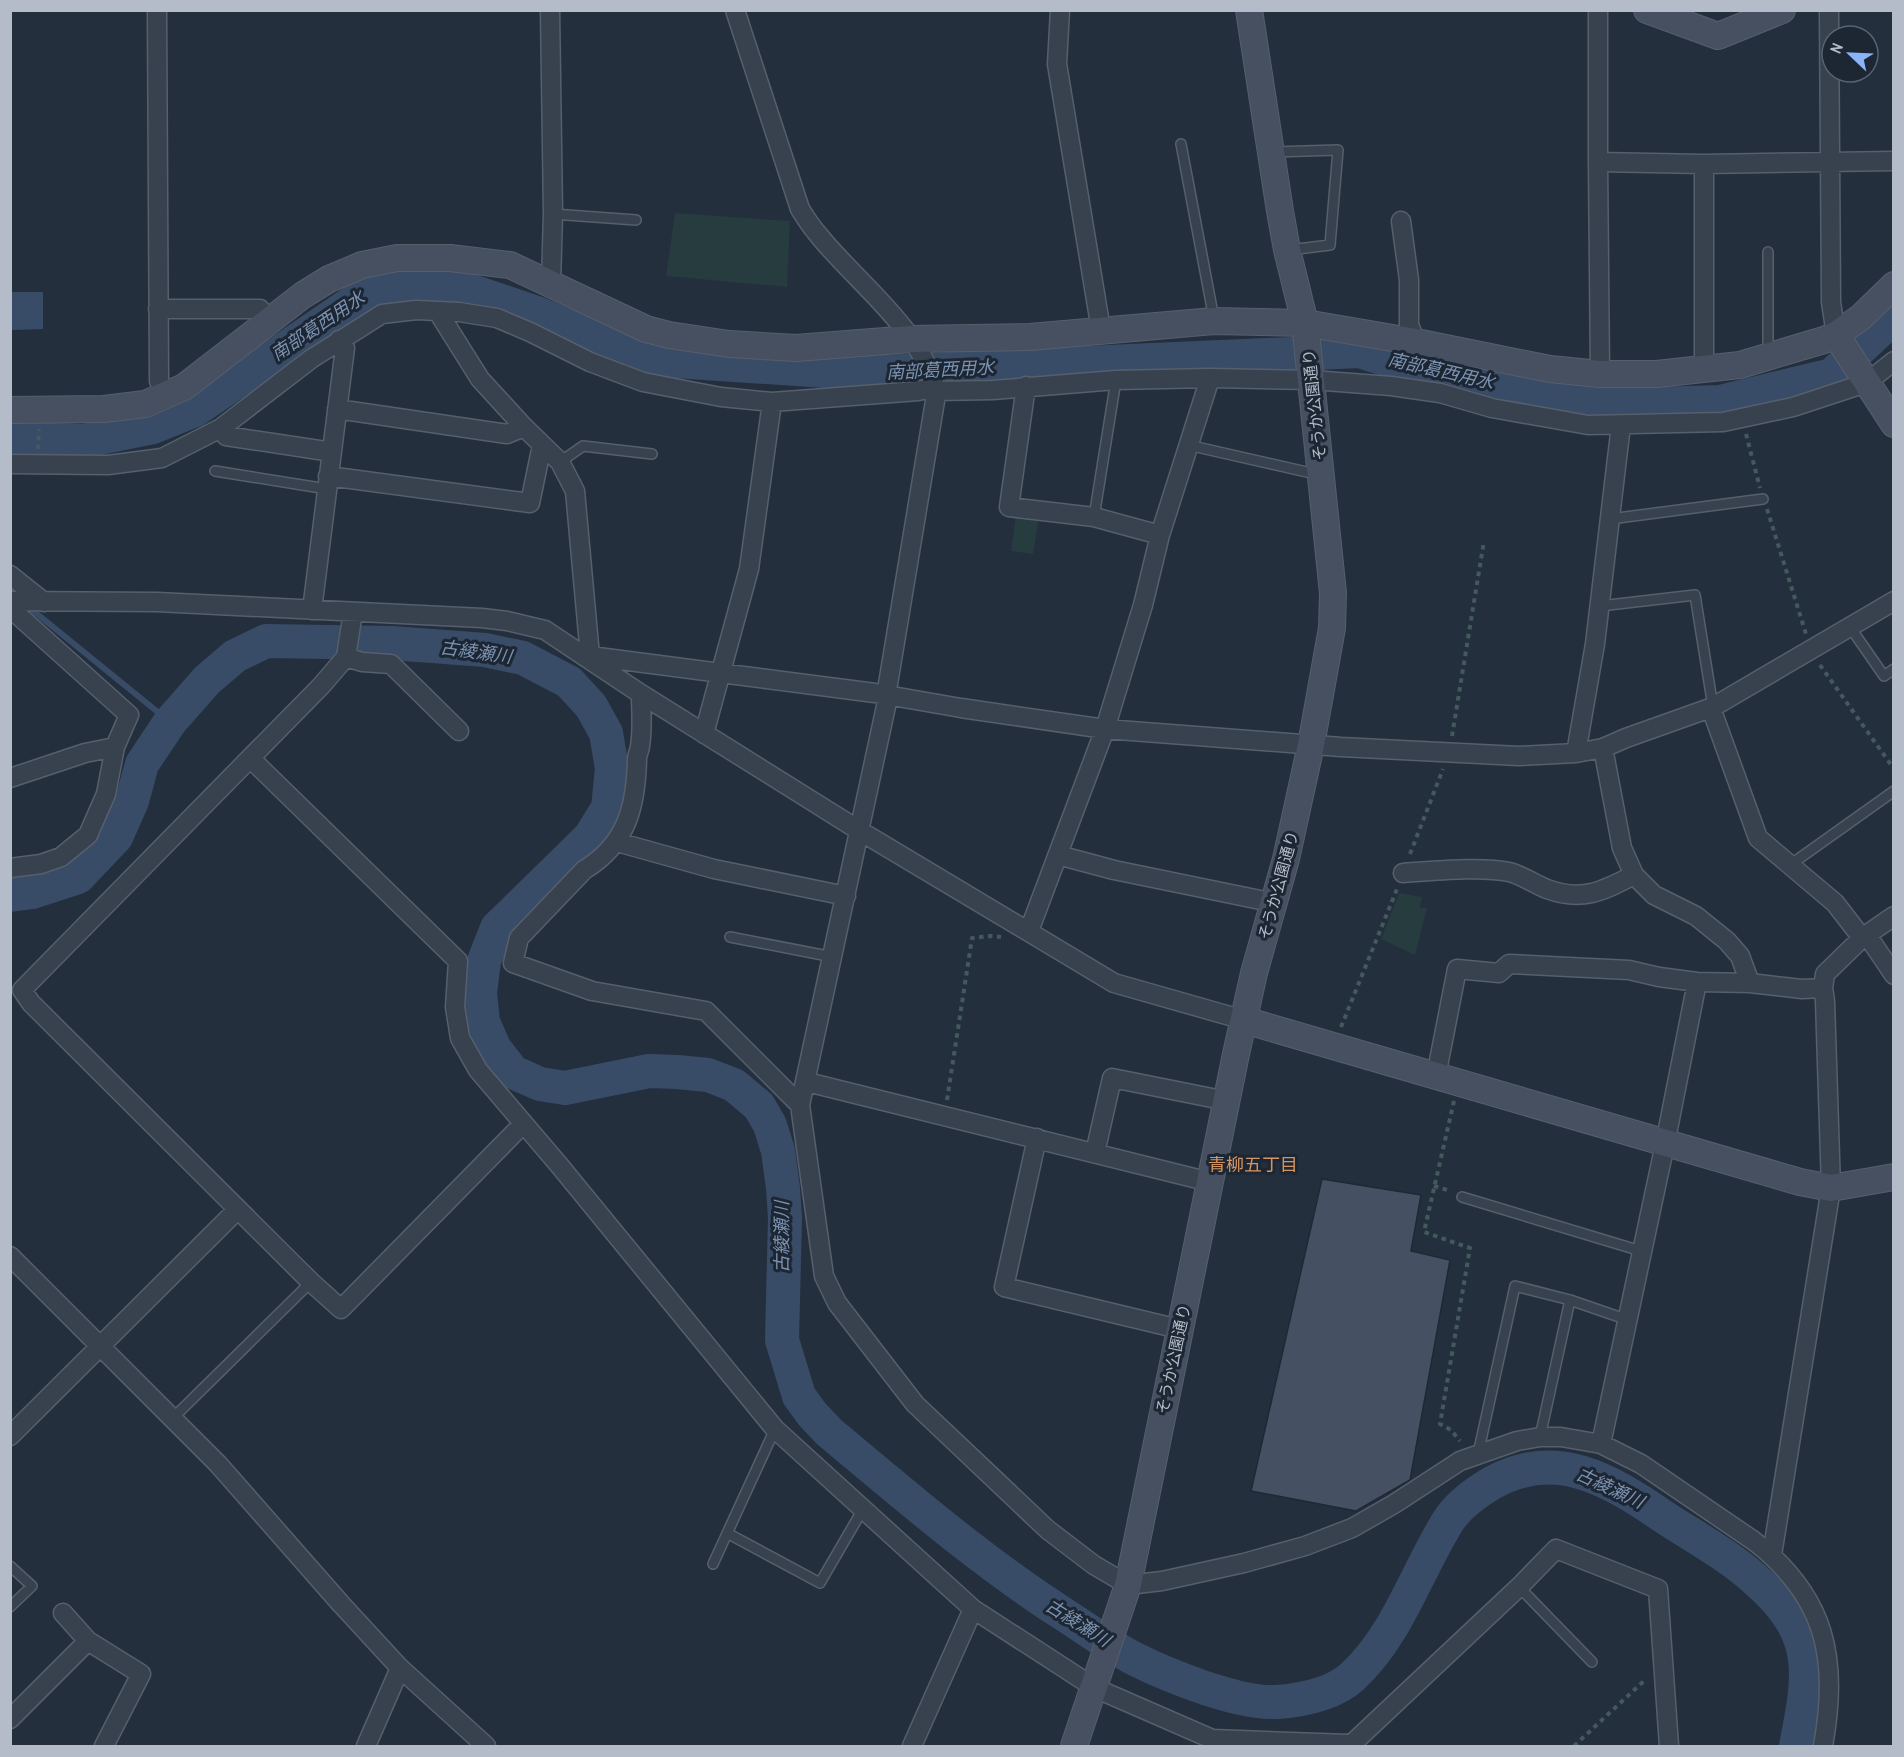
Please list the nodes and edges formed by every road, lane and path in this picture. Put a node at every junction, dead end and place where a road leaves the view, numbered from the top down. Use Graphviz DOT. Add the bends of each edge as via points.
graph roads {
  1 [pos="157,10"];
  2 [pos="550,10"];
  3 [pos="735,10"];
  4 [pos="1060,10"];
  5 [pos="1249,10"];
  6 [pos="1598,10"];
  7 [pos="1647,10"];
  8 [pos="1782,10"];
  9 [pos="1829,10"];
  10 [pos="1181,144"];
  11 [pos="1270,152"];
  12 [pos="1893,160"];
  13 [pos="1829,161"];
  14 [pos="1598,162"];
  15 [pos="1704,164"];
  16 [pos="553,214"];
  17 [pos="636,220"];
  18 [pos="1401,221"];
  19 [pos="1287,250"];
  20 [pos="1768,252"];
  21 [pos="551,283"];
  22 [pos="1893,285"];
  23 [pos="158,309"];
  24 [pos="438,312"];
  25 [pos="271,321"];
  26 [pos="1215,321"];
  27 [pos="1306,328"];
  28 [pos="1101,330"];
  29 [pos="339,340"];
  30 [pos="1838,340"];
  31 [pos="1416,342"];
  32 [pos="914,343"];
  33 [pos="1767,357"];
  34 [pos="1893,361"];
  35 [pos="1704,369"];
  36 [pos="1600,374"];
  37 [pos="1312,375"];
  38 [pos="1210,378"];
  39 [pos="1116,380"];
  40 [pos="1864,380"];
  41 [pos="1026,386"];
  42 [pos="935,389"];
  43 [pos="166,395"];
  44 [pos="772,402"];
  45 [pos="337,409"];
  46 [pos="10,410"];
  47 [pos="1744,418"];
  48 [pos="39,424"];
  49 [pos="1893,424"];
  50 [pos="1621,425"];
  51 [pos="524,427"];
  52 [pos="220,428"];
  53 [pos="542,445"];
  54 [pos="1188,445"];
  55 [pos="332,452"];
  56 [pos="38,454"];
  57 [pos="652,454"];
  58 [pos="560,462"];
  59 [pos="10,464"];
  60 [pos="215,471"];
  61 [pos="1321,476"];
  62 [pos="328,483"];
  63 [pos="1763,499"];
  64 [pos="1094,517"];
  65 [pos="1610,519"];
  66 [pos="1160,535"];
  67 [pos="1484,541"];
  68 [pos="10,575"];
  69 [pos="10,602"];
  70 [pos="44,602"];
  71 [pos="1893,602"];
  72 [pos="1600,606"];
  73 [pos="10,608"];
  74 [pos="312,610"];
  75 [pos="354,612"];
  76 [pos="1850,627"];
  77 [pos="1811,651"];
  78 [pos="582,653"];
  79 [pos="346,657"];
  80 [pos="1893,669"];
  81 [pos="721,672"];
  82 [pos="641,694"];
  83 [pos="887,697"];
  84 [pos="1712,707"];
  85 [pos="1105,729"];
  86 [pos="459,731"];
  87 [pos="704,734"];
  88 [pos="1311,745"];
  89 [pos="114,747"];
  90 [pos="1603,748"];
  91 [pos="1576,753"];
  92 [pos="1449,754"];
  93 [pos="249,758"];
  94 [pos="1893,769"];
  95 [pos="10,778"];
  96 [pos="1893,791"];
  97 [pos="860,831"];
  98 [pos="617,842"];
  99 [pos="1058,855"];
  100 [pos="1790,865"];
  101 [pos="10,868"];
  102 [pos="1413,875"];
  103 [pos="1634,875"];
  104 [pos="846,896"];
  105 [pos="1275,903"];
  106 [pos="1893,916"];
  107 [pos="1026,929"];
  108 [pos="1864,936"];
  109 [pos="730,937"];
  110 [pos="833,957"];
  111 [pos="1893,975"];
  112 [pos="1697,982"];
  113 [pos="1750,983"];
  114 [pos="1823,988"];
  115 [pos="16,993"];
  116 [pos="1244,1020"];
  117 [pos="1333,1047"];
  118 [pos="1436,1076"];
  119 [pos="807,1082"];
  120 [pos="1455,1094"];
  121 [pos="1227,1101"];
  122 [pos="801,1105"];
  123 [pos="945,1116"];
  124 [pos="523,1124"];
  125 [pos="1037,1138"];
  126 [pos="1665,1144"];
  127 [pos="1095,1153"];
  128 [pos="1893,1177"];
  129 [pos="1210,1182"];
  130 [pos="1831,1188"];
  131 [pos="1462,1197"];
  132 [pos="237,1209"];
  133 [pos="1641,1251"];
  134 [pos="10,1256"];
  135 [pos="310,1282"];
  136 [pos="1570,1300"];
  137 [pos="1628,1320"];
  138 [pos="1179,1329"];
  139 [pos="100,1346"];
  140 [pos="172,1419"];
  141 [pos="775,1429"];
  142 [pos="10,1436"];
  143 [pos="1540,1437"];
  144 [pos="1601,1444"];
  145 [pos="1475,1455"];
  146 [pos="863,1509"];
  147 [pos="728,1533"];
  148 [pos="1772,1555"];
  149 [pos="713,1564"];
  150 [pos="10,1566"];
  151 [pos="1519,1587"];
  152 [pos="1125,1595"];
  153 [pos="10,1607"];
  154 [pos="974,1609"];
  155 [pos="63,1613"];
  156 [pos="88,1641"];
  157 [pos="1592,1662"];
  158 [pos="1664,1662"];
  159 [pos="400,1668"];
  160 [pos="1097,1681"];
  161 [pos="10,1719"];
  162 [pos="104,1746"];
  163 [pos="366,1746"];
  164 [pos="486,1746"];
  165 [pos="912,1746"];
  166 [pos="1074,1746"];
  167 [pos="1574,1746"];
  168 [pos="1669,1746"];
  169 [pos="1823,1746"];
  1 -- 23 [label="street"];
  2 -- 16 [label="street"];
  3 -- 32 [label="street" via="800,209 816,233"];
  4 -- 28 [label="street" via="1058,64"];
  5 -- 11 [label="street, そうか公園通り"];
  6 -- 14 [label="street"];
  7 -- 8 [label="street" via="1718,36"];
  9 -- 13 [label="street"];
  10 -- 26 [label="lane"];
  11 -- 19 [label="street, そうか公園通り"];
  11 -- 19 [label="lane" via="1338,150 1330,245"];
  12 -- 13 [label="street"];
  13 -- 15 [label="street"];
  13 -- 30 [label="street" via="1831,302"];
  14 -- 15 [label="street"];
  14 -- 36 [label="street"];
  15 -- 35 [label="street"];
  16 -- 17 [label="lane"];
  16 -- 21 [label="street"];
  18 -- 31 [label="street" via="1409,280 1409,325"];
  19 -- 27 [label="street, そうか公園通り"];
  20 -- 33 [label="lane"];
  21 -- 25 [label="street" via="510,265 492,262 397,258 329,279"];
  21 -- 32 [label="street" via="626,321 679,336 796,348"];
  22 -- 30 [label="street"];
  23 -- 25 [label="street" via="260,309"];
  23 -- 43 [label="street" via="159,381"];
  24 -- 29 [label="street" via="381,314"];
  24 -- 44 [label="street" via="497,318 642,382"];
  24 -- 51 [label="street" via="480,379"];
  25 -- 43 [label="street" via="184,387"];
  26 -- 27 [label="street"];
  26 -- 28 [label="street"];
  27 -- 31 [label="street"];
  27 -- 37 [label="street, そうか公園通り"];
  28 -- 32 [label="street"];
  29 -- 45 [label="street" via="345,348"];
  29 -- 52 [label="street"];
  30 -- 33 [label="street"];
  30 -- 40 [label="street"];
  31 -- 36 [label="street" via="1550,369"];
  32 -- 42 [label="street"];
  33 -- 35 [label="street"];
  34 -- 40 [label="street"];
  35 -- 36 [label="street"];
  37 -- 38 [label="street"];
  37 -- 50 [label="street" via="1440,393 1541,418"];
  37 -- 61 [label="street, そうか公園通り"];
  38 -- 39 [label="street"];
  38 -- 54 [label="street"];
  39 -- 41 [label="street"];
  39 -- 64 [label="lane"];
  40 -- 47 [label="street" via="1793,407"];
  40 -- 49 [label="street"];
  41 -- 42 [label="street" via="974,391"];
  41 -- 64 [label="street" via="1009,507"];
  42 -- 44 [label="street"];
  42 -- 83 [label="street"];
  43 -- 46 [label="street" via="124,408"];
  44 -- 81 [label="street" via="749,569"];
  45 -- 51 [label="street" via="507,434"];
  45 -- 55 [label="street"];
  47 -- 50 [label="street"];
  47 -- 63 [label="path"];
  48 -- 56 [label="path"];
  50 -- 65 [label="street"];
  51 -- 53 [label="street"];
  52 -- 55 [label="street" via="226,436"];
  52 -- 59 [label="street" via="162,458 104,465"];
  53 -- 58 [label="street"];
  53 -- 62 [label="street" via="530,504"];
  54 -- 61 [label="lane"];
  54 -- 66 [label="street"];
  55 -- 62 [label="street"];
  57 -- 58 [label="lane" via="583,446"];
  58 -- 78 [label="street" via="575,491"];
  60 -- 62 [label="lane"];
  61 -- 88 [label="street, そうか公園通り" via="1333,593"];
  62 -- 74 [label="street"];
  63 -- 65 [label="lane"];
  63 -- 77 [label="path"];
  64 -- 66 [label="street"];
  65 -- 72 [label="street"];
  66 -- 85 [label="street"];
  67 -- 92 [label="path"];
  68 -- 70 [label="street"];
  69 -- 70 [label="street"];
  70 -- 74 [label="street" via="157,602"];
  71 -- 76 [label="street"];
  72 -- 84 [label="lane" via="1695,595"];
  72 -- 91 [label="street"];
  73 -- 89 [label="street" via="129,715"];
  74 -- 75 [label="street"];
  75 -- 78 [label="street" via="507,621 545,630"];
  75 -- 79 [label="street"];
  76 -- 77 [label="street"];
  76 -- 80 [label="lane" via="1884,676"];
  77 -- 84 [label="street"];
  77 -- 94 [label="path"];
  78 -- 81 [label="street"];
  78 -- 82 [label="street"];
  79 -- 86 [label="street" via="391,664"];
  79 -- 93 [label="street"];
  81 -- 83 [label="street"];
  81 -- 87 [label="street"];
  82 -- 87 [label="street"];
  82 -- 98 [label="street" via="634,801"];
  83 -- 85 [label="street"];
  83 -- 97 [label="street"];
  84 -- 90 [label="street"];
  84 -- 100 [label="street" via="1758,838"];
  85 -- 88 [label="street"];
  85 -- 99 [label="street"];
  87 -- 97 [label="street"];
  88 -- 92 [label="street"];
  88 -- 105 [label="street, そうか公園通り"];
  89 -- 95 [label="street"];
  89 -- 101 [label="street" via="106,794 88,835 61,857"];
  90 -- 91 [label="street"];
  90 -- 103 [label="street" via="1622,848"];
  91 -- 92 [label="street"];
  92 -- 102 [label="path"];
  93 -- 115 [label="street"];
  93 -- 124 [label="street" via="458,961 455,1007 460,1038 478,1070"];
  96 -- 100 [label="lane"];
  97 -- 104 [label="street"];
  97 -- 107 [label="street"];
  98 -- 104 [label="street" via="714,869"];
  98 -- 122 [label="street" via="584,870 519,938 513,963 592,991 706,1011"];
  99 -- 105 [label="street"];
  99 -- 107 [label="street"];
  100 -- 108 [label="street" via="1835,903"];
  102 -- 103 [label="street" via="1510,872 1547,889 1583,896"];
  102 -- 117 [label="path"];
  103 -- 113 [label="street" via="1654,895 1696,916 1727,941 1740,956"];
  104 -- 110 [label="street"];
  105 -- 116 [label="street, そうか公園通り"];
  106 -- 108 [label="street"];
  107 -- 116 [label="street" via="1114,983"];
  107 -- 123 [label="path" via="1016,940 972,938"];
  108 -- 111 [label="street"];
  108 -- 114 [label="street" via="1825,974"];
  109 -- 110 [label="lane"];
  110 -- 119 [label="street"];
  112 -- 113 [label="street"];
  112 -- 118 [label="street" via="1629,970 1509,964 1499,974 1457,969"];
  112 -- 126 [label="street"];
  113 -- 114 [label="street"];
  114 -- 130 [label="street"];
  115 -- 132 [label="street" via="32,1003"];
  116 -- 117 [label="street"];
  116 -- 121 [label="street, そうか公園通り"];
  117 -- 118 [label="street"];
  118 -- 126 [label="street"];
  119 -- 122 [label="street"];
  119 -- 123 [label="street"];
  120 -- 145 [label="path" via="1424,1232 1470,1248 1440,1424"];
  121 -- 127 [label="street" via="1112,1078"];
  121 -- 129 [label="street, そうか公園通り"];
  122 -- 152 [label="street" via="824,1276 837,1303 915,1404 1048,1530"];
  123 -- 125 [label="street"];
  124 -- 135 [label="street" via="340,1309"];
  124 -- 141 [label="street"];
  125 -- 127 [label="street"];
  125 -- 138 [label="street" via="1005,1287"];
  126 -- 130 [label="street"];
  126 -- 133 [label="street"];
  127 -- 129 [label="street"];
  128 -- 130 [label="street"];
  129 -- 138 [label="street, そうか公園通り"];
  130 -- 148 [label="street"];
  131 -- 133 [label="lane"];
  132 -- 135 [label="street"];
  132 -- 139 [label="street"];
  133 -- 137 [label="street"];
  134 -- 139 [label="street"];
  135 -- 140 [label="lane"];
  136 -- 137 [label="lane"];
  136 -- 143 [label="lane"];
  136 -- 145 [label="lane" via="1515,1286"];
  137 -- 144 [label="street"];
  138 -- 152 [label="street, そうか公園通り"];
  139 -- 140 [label="street"];
  139 -- 142 [label="street"];
  140 -- 159 [label="street" via="218,1464"];
  141 -- 146 [label="street"];
  141 -- 147 [label="lane"];
  143 -- 144 [label="street"];
  143 -- 145 [label="street"];
  144 -- 148 [label="street" via="1641,1464"];
  145 -- 152 [label="street" via="1353,1528 1232,1565 1162,1581"];
  146 -- 147 [label="lane" via="820,1583"];
  146 -- 154 [label="street"];
  147 -- 149 [label="lane"];
  148 -- 169 [label="street" via="1805,1595 1822,1628 1830,1672"];
  150 -- 153 [label="lane" via="32,1586"];
  151 -- 157 [label="lane"];
  151 -- 158 [label="street" via="1556,1549 1658,1589"];
  151 -- 160 [label="street" via="1348,1744 1212,1739"];
  152 -- 160 [label="street, そうか公園通り"];
  154 -- 160 [label="street"];
  154 -- 165 [label="street"];
  155 -- 156 [label="street"];
  156 -- 161 [label="street"];
  156 -- 162 [label="street" via="141,1674"];
  158 -- 167 [label="path"];
  158 -- 168 [label="street"];
  159 -- 163 [label="street"];
  159 -- 164 [label="street"];
  160 -- 166 [label="street, そうか公園通り"];
}
